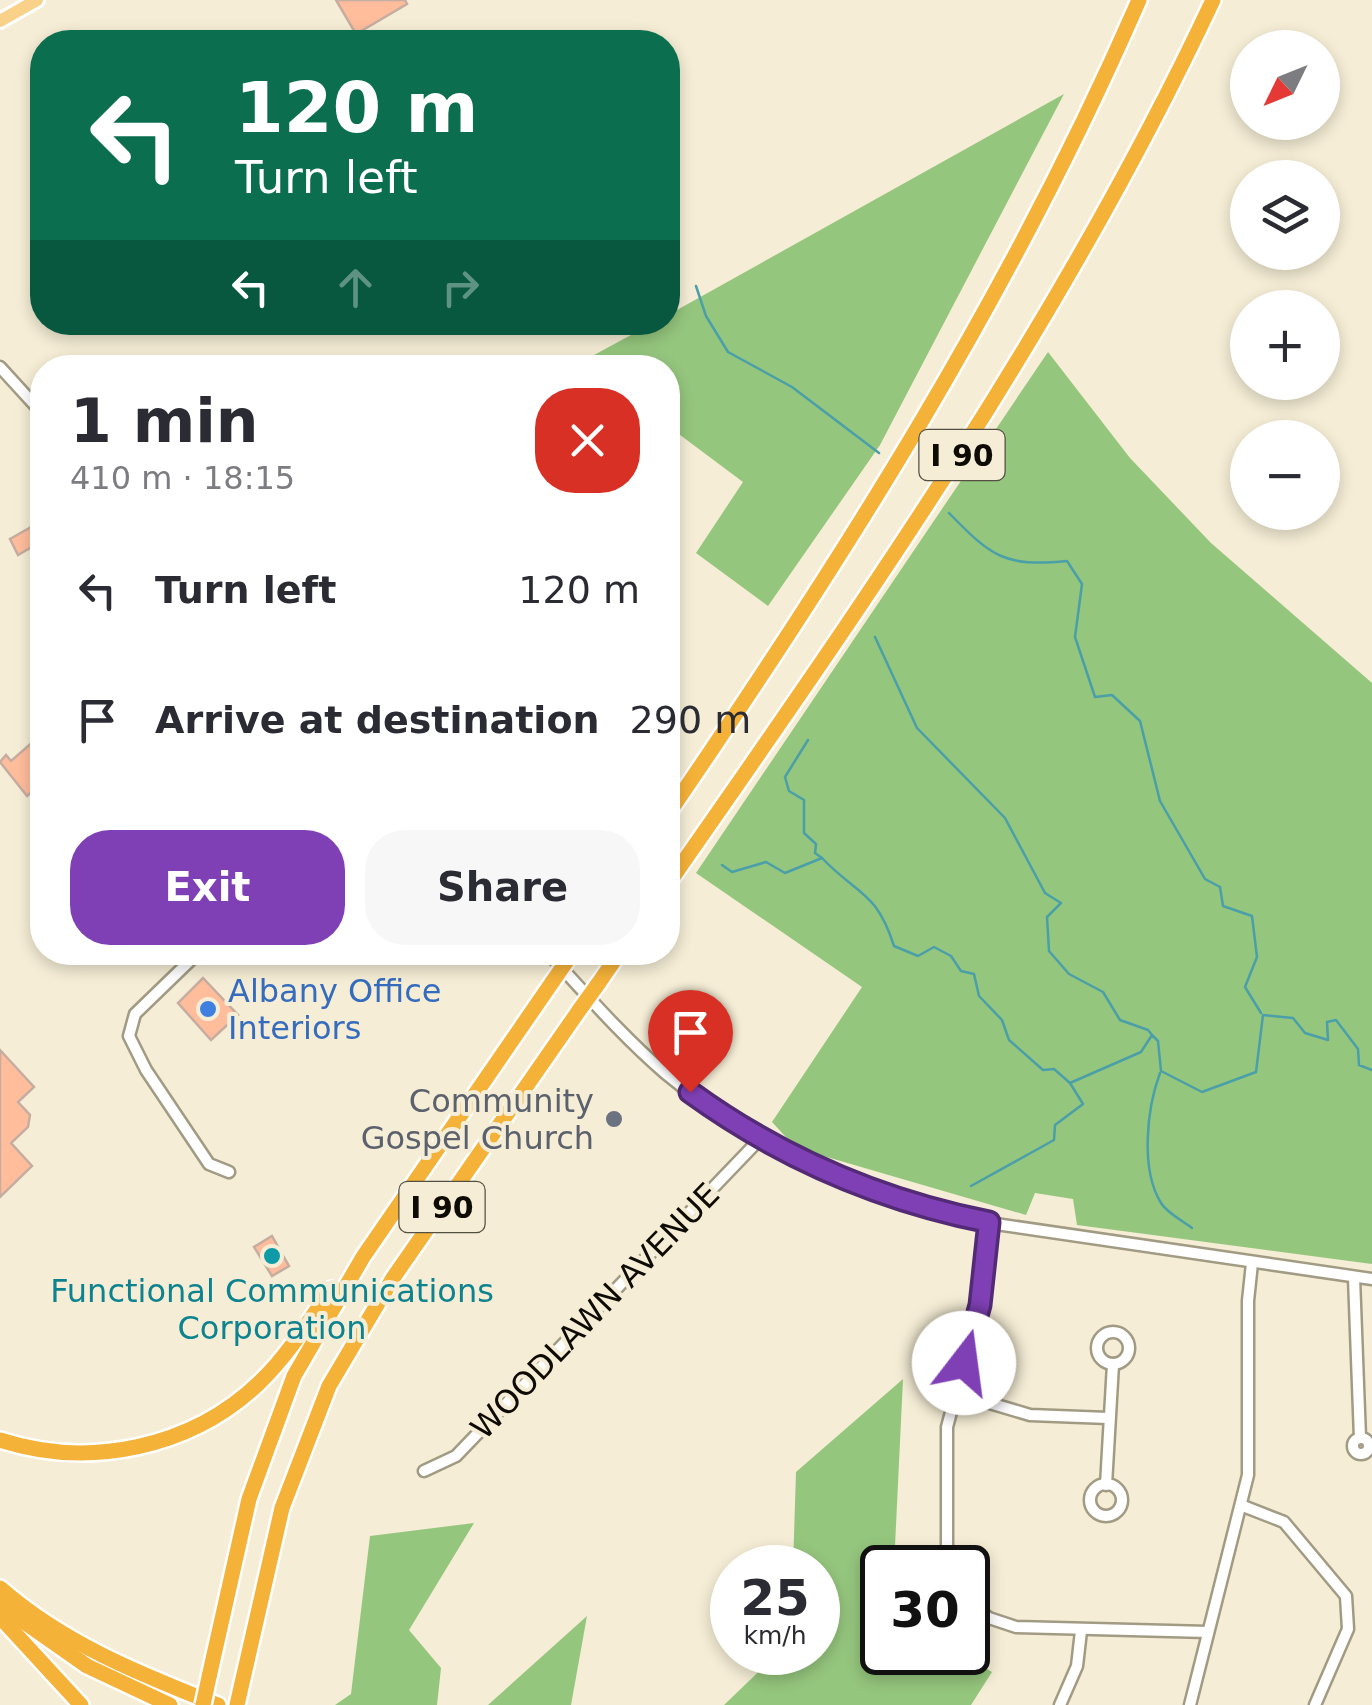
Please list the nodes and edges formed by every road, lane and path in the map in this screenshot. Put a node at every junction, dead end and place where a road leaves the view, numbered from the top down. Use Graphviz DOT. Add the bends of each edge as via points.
graph roads {
  1 [pos="37,0"];
  2 [pos="1138,0"];
  3 [pos="1213,0"];
  4 [pos="0,21"];
  5 [pos="0,367"];
  6 [pos="30,400"];
  7 [pos="680,796"];
  8 [pos="680,867"];
  9 [pos="186,965"];
  10 [pos="559,965"];
  11 [pos="563,965"];
  12 [pos="611,965"];
  13 [pos="759,1140"];
  14 [pos="229,1172"];
  15 [pos="410,1188"];
  16 [pos="989,1222"];
  17 [pos="1252,1263"];
  18 [pos="1354,1278"];
  19 [pos="1372,1279"];
  20 [pos="1113,1364"];
  21 [pos="956,1392"];
  22 [pos="1108,1418"];
  23 [pos="1360,1438"];
  24 [pos="0,1440"];
  25 [pos="424,1471"];
  26 [pos="1106,1485"];
  27 [pos="1243,1506"];
  28 [pos="947,1545"];
  29 [pos="0,1588"];
  30 [pos="0,1604"];
  31 [pos="0,1617"];
  32 [pos="990,1619"];
  33 [pos="1081,1631"];
  34 [pos="1208,1632"];
  35 [pos="238,1697"];
  36 [pos="81,1705"];
  37 [pos="170,1705"];
  38 [pos="203,1705"];
  39 [pos="218,1705"];
  40 [pos="1060,1705"];
  41 [pos="1190,1705"];
  42 [pos="1315,1705"];
  1 -- 4 [label="main road"];
  2 -- 7 [label="highway, I 90" via="1053,184 940,394 822,586"];
  3 -- 8 [label="highway, I 90" via="1120,187 1007,384"];
  5 -- 6 [label="street"];
  9 -- 14 [label="street" via="135,1014 129,1036 209,1164"];
  10 -- 13 [label="street" via="662,1070"];
  11 -- 15 [label="highway, I 90, bridge"];
  12 -- 35 [label="highway, I 90, bridge" via="393,1278 329,1386 290,1482"];
  13 -- 16 [label="street" via="898,1201"];
  13 -- 25 [label="street, WOODLAWN AVENUE" via="456,1456"];
  15 -- 24 [label="highway" via="283,1357 215,1416 162,1440 118,1450 56,1452"];
  15 -- 38 [label="highway, I 90, bridge" via="326,1316 276,1419 245,1512"];
  16 -- 17 [label="street"];
  16 -- 21 [label="street" via="980,1305"];
  17 -- 18 [label="street"];
  17 -- 27 [label="street"];
  18 -- 19 [label="street"];
  18 -- 23 [label="street"];
  20 -- 22 [label="street"];
  21 -- 22 [label="street" via="1030,1415"];
  21 -- 28 [label="street" via="947,1427"];
  22 -- 26 [label="street"];
  27 -- 34 [label="street"];
  27 -- 42 [label="street" via="1284,1522 1346,1596 1348,1629"];
  29 -- 39 [label="highway" via="94,1652"];
  30 -- 37 [label="highway" via="77,1660"];
  31 -- 36 [label="highway"];
  32 -- 33 [label="street"];
  33 -- 34 [label="street"];
  33 -- 40 [label="street" via="1077,1666"];
  34 -- 41 [label="street"];
}
